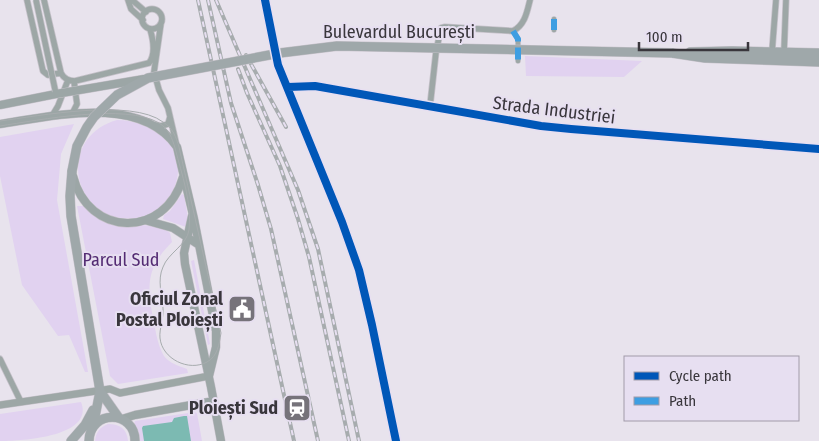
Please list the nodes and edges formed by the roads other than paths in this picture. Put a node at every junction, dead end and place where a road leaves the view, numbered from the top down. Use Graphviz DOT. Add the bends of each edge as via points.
graph roads {
  1 [pos="27,0"];
  2 [pos="36,0"];
  3 [pos="44,0"];
  4 [pos="128,0"];
  5 [pos="132,0"];
  6 [pos="265,0"];
  7 [pos="530,0"];
  8 [pos="776,0"];
  9 [pos="786,0"];
  10 [pos="146,12"];
  11 [pos="143,20"];
  12 [pos="554,20"];
  13 [pos="161,23"];
  14 [pos="150,28"];
  15 [pos="554,30"];
  16 [pos="513,31"];
  17 [pos="36,44"];
  18 [pos="46,52"];
  19 [pos="772,52"];
  20 [pos="784,52"];
  21 [pos="672,53"];
  22 [pos="819,53"];
  23 [pos="56,54"];
  24 [pos="40,60"];
  25 [pos="518,61"];
  26 [pos="819,62"];
  27 [pos="146,64"];
  28 [pos="154,70"];
  29 [pos="61,73"];
  30 [pos="148,78"];
  31 [pos="71,80"];
  32 [pos="288,86"];
  33 [pos="56,94"];
  34 [pos="77,104"];
  35 [pos="0,105"];
  36 [pos="430,106"];
  37 [pos="84,113"];
  38 [pos="72,114"];
  39 [pos="170,116"];
  40 [pos="51,117"];
  41 [pos="139,120"];
  42 [pos="0,124"];
  43 [pos="177,147"];
  44 [pos="819,149"];
  45 [pos="72,170"];
  46 [pos="184,176"];
  47 [pos="192,214"];
  48 [pos="148,221"];
  49 [pos="188,236"];
  50 [pos="199,245"];
  51 [pos="0,359"];
  52 [pos="209,376"];
  53 [pos="99,391"];
  54 [pos="214,401"];
  55 [pos="21,402"];
  56 [pos="0,405"];
  57 [pos="120,419"];
  58 [pos="92,428"];
  59 [pos="70,441"];
  60 [pos="89,441"];
  61 [pos="135,441"];
  62 [pos="221,441"];
  63 [pos="396,441"];
  1 -- 17 [label="street"];
  2 -- 33 [label="street, bridge"];
  3 -- 23 [label="street"];
  4 -- 11 [label="street" via="131,9"];
  5 -- 10 [label="street"];
  6 -- 32 [label="street" via="278,65"];
  7 -- 16 [label="street" via="526,16"];
  8 -- 19 [label="street"];
  9 -- 20 [label="street"];
  10 -- 11 [label="street"];
  10 -- 13 [label="street" via="157,11"];
  11 -- 14 [label="street"];
  12 -- 15 [label="street"];
  13 -- 14 [label="street" via="157,28"];
  13 -- 28 [label="street"];
  14 -- 27 [label="street" via="152,56"];
  16 -- 25 [label="street" via="518,39"];
  16 -- 36 [label="street" via="441,28"];
  17 -- 18 [label="street"];
  17 -- 24 [label="street"];
  18 -- 23 [label="street"];
  18 -- 24 [label="street"];
  19 -- 20 [label="main road, Bulevardul București"];
  19 -- 21 [label="main road, Bulevardul București"];
  20 -- 22 [label="main road, Bulevardul București"];
  21 -- 26 [label="main road, Bulevardul București"];
  21 -- 30 [label="main road, Bulevardul București, bridge" via="337,46 280,53"];
  23 -- 29 [label="street"];
  24 -- 29 [label="street" via="44,74"];
  27 -- 28 [label="street"];
  27 -- 31 [label="street"];
  28 -- 39 [label="street"];
  29 -- 31 [label="street"];
  30 -- 33 [label="main road, bridge"];
  30 -- 45 [label="main road, Bulevardul București, bridge" via="117,95 94,117 77,146"];
  31 -- 34 [label="street"];
  31 -- 40 [label="street"];
  32 -- 36 [label="street, Strada Industriei" via="315,86"];
  32 -- 63 [label="street" via="358,270"];
  33 -- 35 [label="main road"];
  34 -- 37 [label="street"];
  34 -- 38 [label="street"];
  36 -- 44 [label="street, Strada Industriei" via="571,129"];
  37 -- 38 [label="main road"];
  37 -- 41 [label="main road" via="124,115"];
  38 -- 40 [label="main road"];
  39 -- 41 [label="street" via="168,124 161,126"];
  39 -- 43 [label="street"];
  40 -- 42 [label="main road"];
  41 -- 43 [label="main road" via="166,134"];
  43 -- 46 [label="main road"];
  45 -- 48 [label="main road" via="78,190 100,215 126,223"];
  45 -- 53 [label="main road, Bulevardul București" via="71,216"];
  46 -- 47 [label="main road"];
  46 -- 48 [label="main road" via="173,199"];
  47 -- 49 [label="main road"];
  47 -- 50 [label="main road"];
  48 -- 49 [label="main road"];
  49 -- 50 [label="main road"];
  49 -- 52 [label="main road" via="184,264"];
  50 -- 52 [label="main road" via="216,331"];
  51 -- 55 [label="street"];
  52 -- 53 [label="street" via="120,393 110,389"];
  52 -- 54 [label="main road"];
  53 -- 55 [label="street"];
  53 -- 57 [label="main road, Bulevardul București"];
  53 -- 58 [label="main road, Bulevardul București"];
  53 -- 59 [label="main road" via="85,425"];
  54 -- 57 [label="main road"];
  54 -- 62 [label="main road"];
  55 -- 56 [label="street"];
  57 -- 58 [label="main road" via="106,418"];
  57 -- 61 [label="main road, Bulevardul București" via="133,430"];
  58 -- 59 [label="main road"];
  58 -- 60 [label="main road, Bulevardul București"];
}
